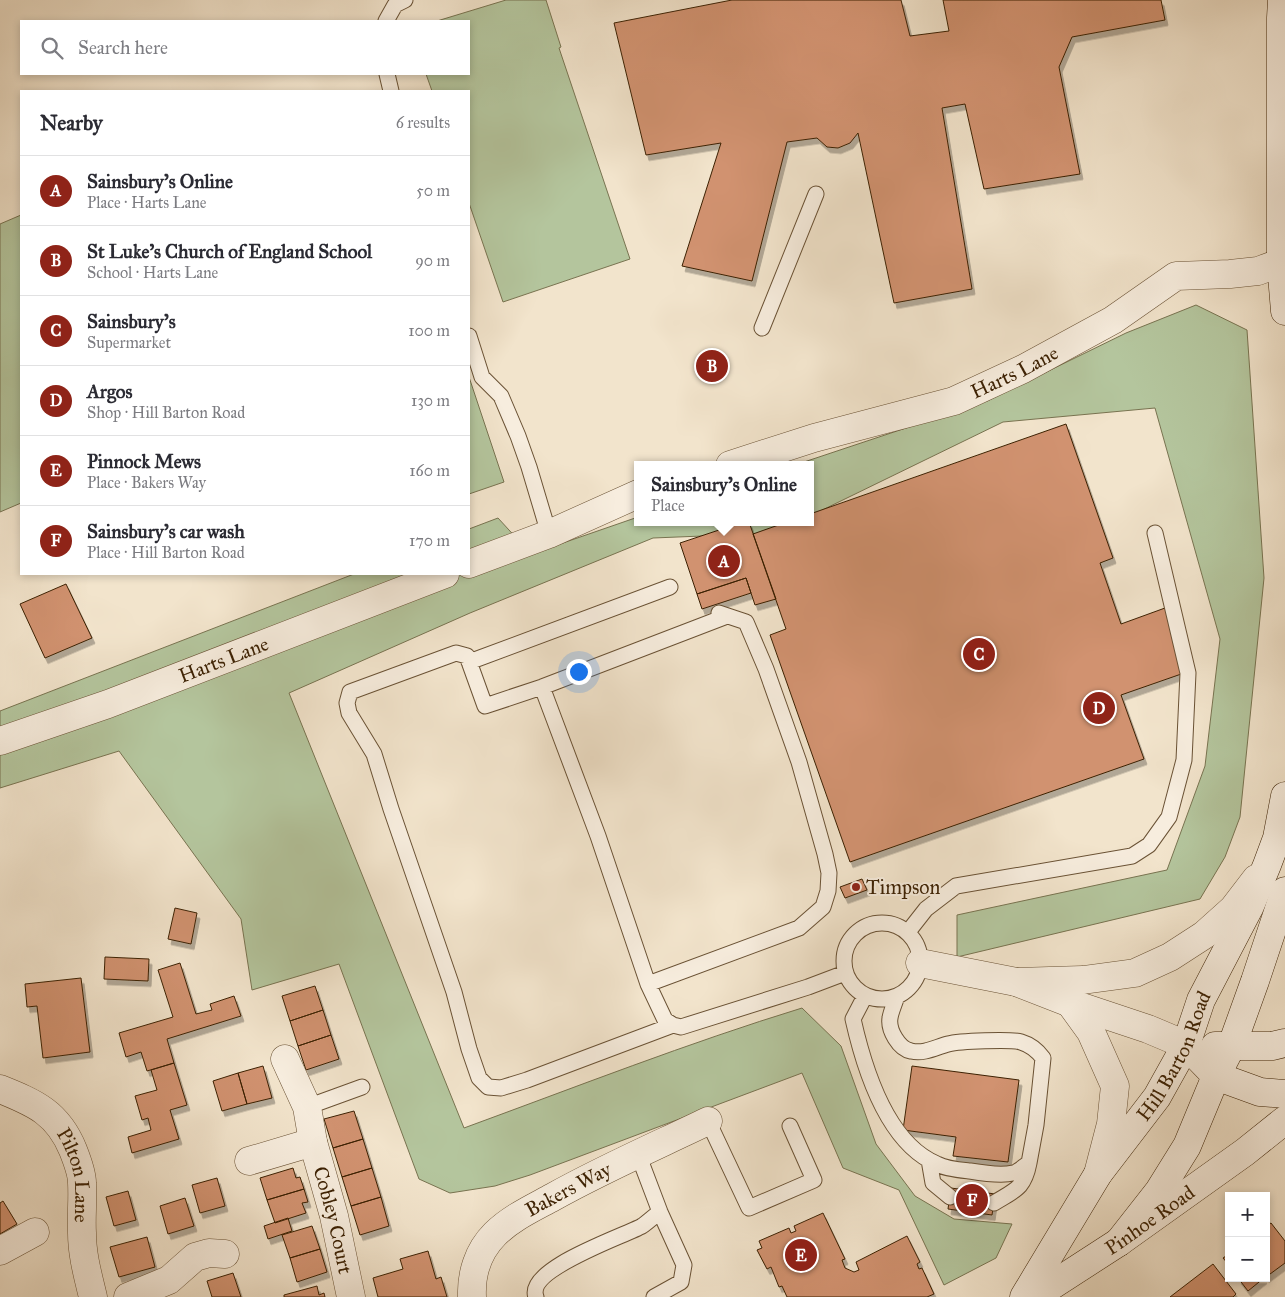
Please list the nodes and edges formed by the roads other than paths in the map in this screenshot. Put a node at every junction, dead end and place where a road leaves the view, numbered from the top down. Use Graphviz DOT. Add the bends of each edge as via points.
graph roads {
  1 [pos="406,0"];
  2 [pos="1282,0"];
  3 [pos="387,20"];
  4 [pos="387,75"];
  5 [pos="392,90"];
  6 [pos="816,194"];
  7 [pos="1283,262"];
  8 [pos="1285,312"];
  9 [pos="762,328"];
  10 [pos="470,339"];
  11 [pos="742,461"];
  12 [pos="634,496"];
  13 [pos="1155,533"];
  14 [pos="549,534"];
  15 [pos="470,564"];
  16 [pos="442,575"];
  17 [pos="670,587"];
  18 [pos="469,662"];
  19 [pos="542,687"];
  20 [pos="0,741"];
  21 [pos="1285,796"];
  22 [pos="1267,865"];
  23 [pos="1285,891"];
  24 [pos="908,932"];
  25 [pos="920,963"];
  26 [pos="845,973"];
  27 [pos="1016,982"];
  28 [pos="648,984"];
  29 [pos="865,996"];
  30 [pos="897,996"];
  31 [pos="1070,1003"];
  32 [pos="674,1025"];
  33 [pos="1285,1043"];
  34 [pos="1186,1045"];
  35 [pos="1232,1045"];
  36 [pos="285,1059"];
  37 [pos="1216,1076"];
  38 [pos="362,1087"];
  39 [pos="0,1089"];
  40 [pos="1285,1094"];
  41 [pos="307,1107"];
  42 [pos="1285,1120"];
  43 [pos="708,1121"];
  44 [pos="790,1126"];
  45 [pos="313,1142"];
  46 [pos="638,1154"];
  47 [pos="929,1160"];
  48 [pos="249,1161"];
  49 [pos="1029,1163"];
  50 [pos="1098,1174"];
  51 [pos="950,1197"];
  52 [pos="994,1203"];
  53 [pos="660,1212"];
  54 [pos="36,1232"];
  55 [pos="1119,1242"];
  56 [pos="0,1251"];
  57 [pos="225,1254"];
  58 [pos="94,1297"];
  59 [pos="128,1297"];
  60 [pos="351,1297"];
  61 [pos="472,1297"];
  62 [pos="536,1297"];
  63 [pos="654,1297"];
  64 [pos="1024,1297"];
  65 [pos="1034,1297"];
  1 -- 3 [label="lane" via="395,5"];
  2 -- 7 [label="street"];
  4 -- 5 [label="lane"];
  6 -- 9 [label="lane"];
  7 -- 8 [label="street"];
  7 -- 11 [label="street, Harts Lane" via="1258,271 1176,276 1113,320 954,401 814,438"];
  10 -- 14 [label="lane" via="482,377 501,396 518,436"];
  12 -- 14 [label="street"];
  13 -- 24 [label="lane" via="1188,672 1184,760 1170,817 1149,845 1132,856 956,886 926,909"];
  14 -- 15 [label="street"];
  16 -- 20 [label="street, Harts Lane" via="108,704"];
  17 -- 18 [label="lane"];
  18 -- 19 [label="lane" via="485,706"];
  18 -- 32 [label="lane" via="467,656 456,653 350,692 347,703 349,713 374,754 454,992 479,1078 488,1087 500,1088"];
  19 -- 28 [label="lane" via="598,836"];
  19 -- 28 [label="lane" via="727,616 746,622 770,678 799,762 829,873 823,906 800,928"];
  21 -- 22 [label="street, Hill Barton Road" via="1277,838"];
  22 -- 27 [label="street" via="1233,909 1204,935 1135,974"];
  22 -- 34 [label="street, Hill Barton Road" via="1250,906 1201,1000"];
  23 -- 35 [label="street"];
  24 -- 25 [label="lane" via="919,952"];
  24 -- 26 [label="lane" via="885,922 861,928 845,948"];
  25 -- 27 [label="street"];
  25 -- 30 [label="lane" via="913,983"];
  26 -- 29 [label="lane" via="848,981"];
  26 -- 32 [label="lane" via="681,1027"];
  27 -- 31 [label="street"];
  28 -- 32 [label="lane" via="665,1020"];
  29 -- 30 [label="lane" via="886,999"];
  29 -- 47 [label="lane" via="853,1019 869,1074 898,1133 914,1151"];
  30 -- 49 [label="lane" via="889,1020 893,1035 905,1049 926,1051 950,1043 1009,1041 1030,1046 1043,1058"];
  31 -- 34 [label="street"];
  31 -- 50 [label="street" via="1090,1032 1115,1086 1111,1124"];
  33 -- 35 [label="street" via="1272,1046"];
  34 -- 35 [label="street"];
  34 -- 37 [label="street"];
  34 -- 50 [label="street, Hill Barton Road" via="1157,1096"];
  35 -- 37 [label="street"];
  36 -- 41 [label="street, Cobley Court"];
  37 -- 40 [label="street" via="1260,1092"];
  37 -- 55 [label="street" via="1187,1146 1159,1191"];
  38 -- 41 [label="lane"];
  39 -- 58 [label="street, Pilton Lane" via="39,1107 58,1122 67,1136 82,1181 82,1235 87,1274"];
  41 -- 45 [label="street, Cobley Court"];
  42 -- 55 [label="street, Pinhoe Road"];
  43 -- 44 [label="lane" via="748,1208 814,1180"];
  43 -- 46 [label="street, Bakers Way"];
  45 -- 48 [label="street, Cobley Court"];
  45 -- 60 [label="street, Cobley Court" via="334,1216"];
  46 -- 53 [label="lane"];
  46 -- 61 [label="street, Bakers Way" via="509,1221 482,1251 472,1278"];
  47 -- 49 [label="lane" via="988,1174 1013,1173"];
  47 -- 51 [label="lane" via="933,1183"];
  49 -- 52 [label="lane" via="1026,1178 1020,1186"];
  50 -- 64 [label="street, Hill Barton Road"];
  53 -- 62 [label="lane" via="642,1226 578,1254 541,1277 534,1294"];
  53 -- 63 [label="lane" via="684,1265 681,1282"];
  54 -- 56 [label="street"];
  55 -- 65 [label="street, Pinhoe Road"];
  57 -- 59 [label="street" via="209,1253 195,1257 169,1280"];
}
